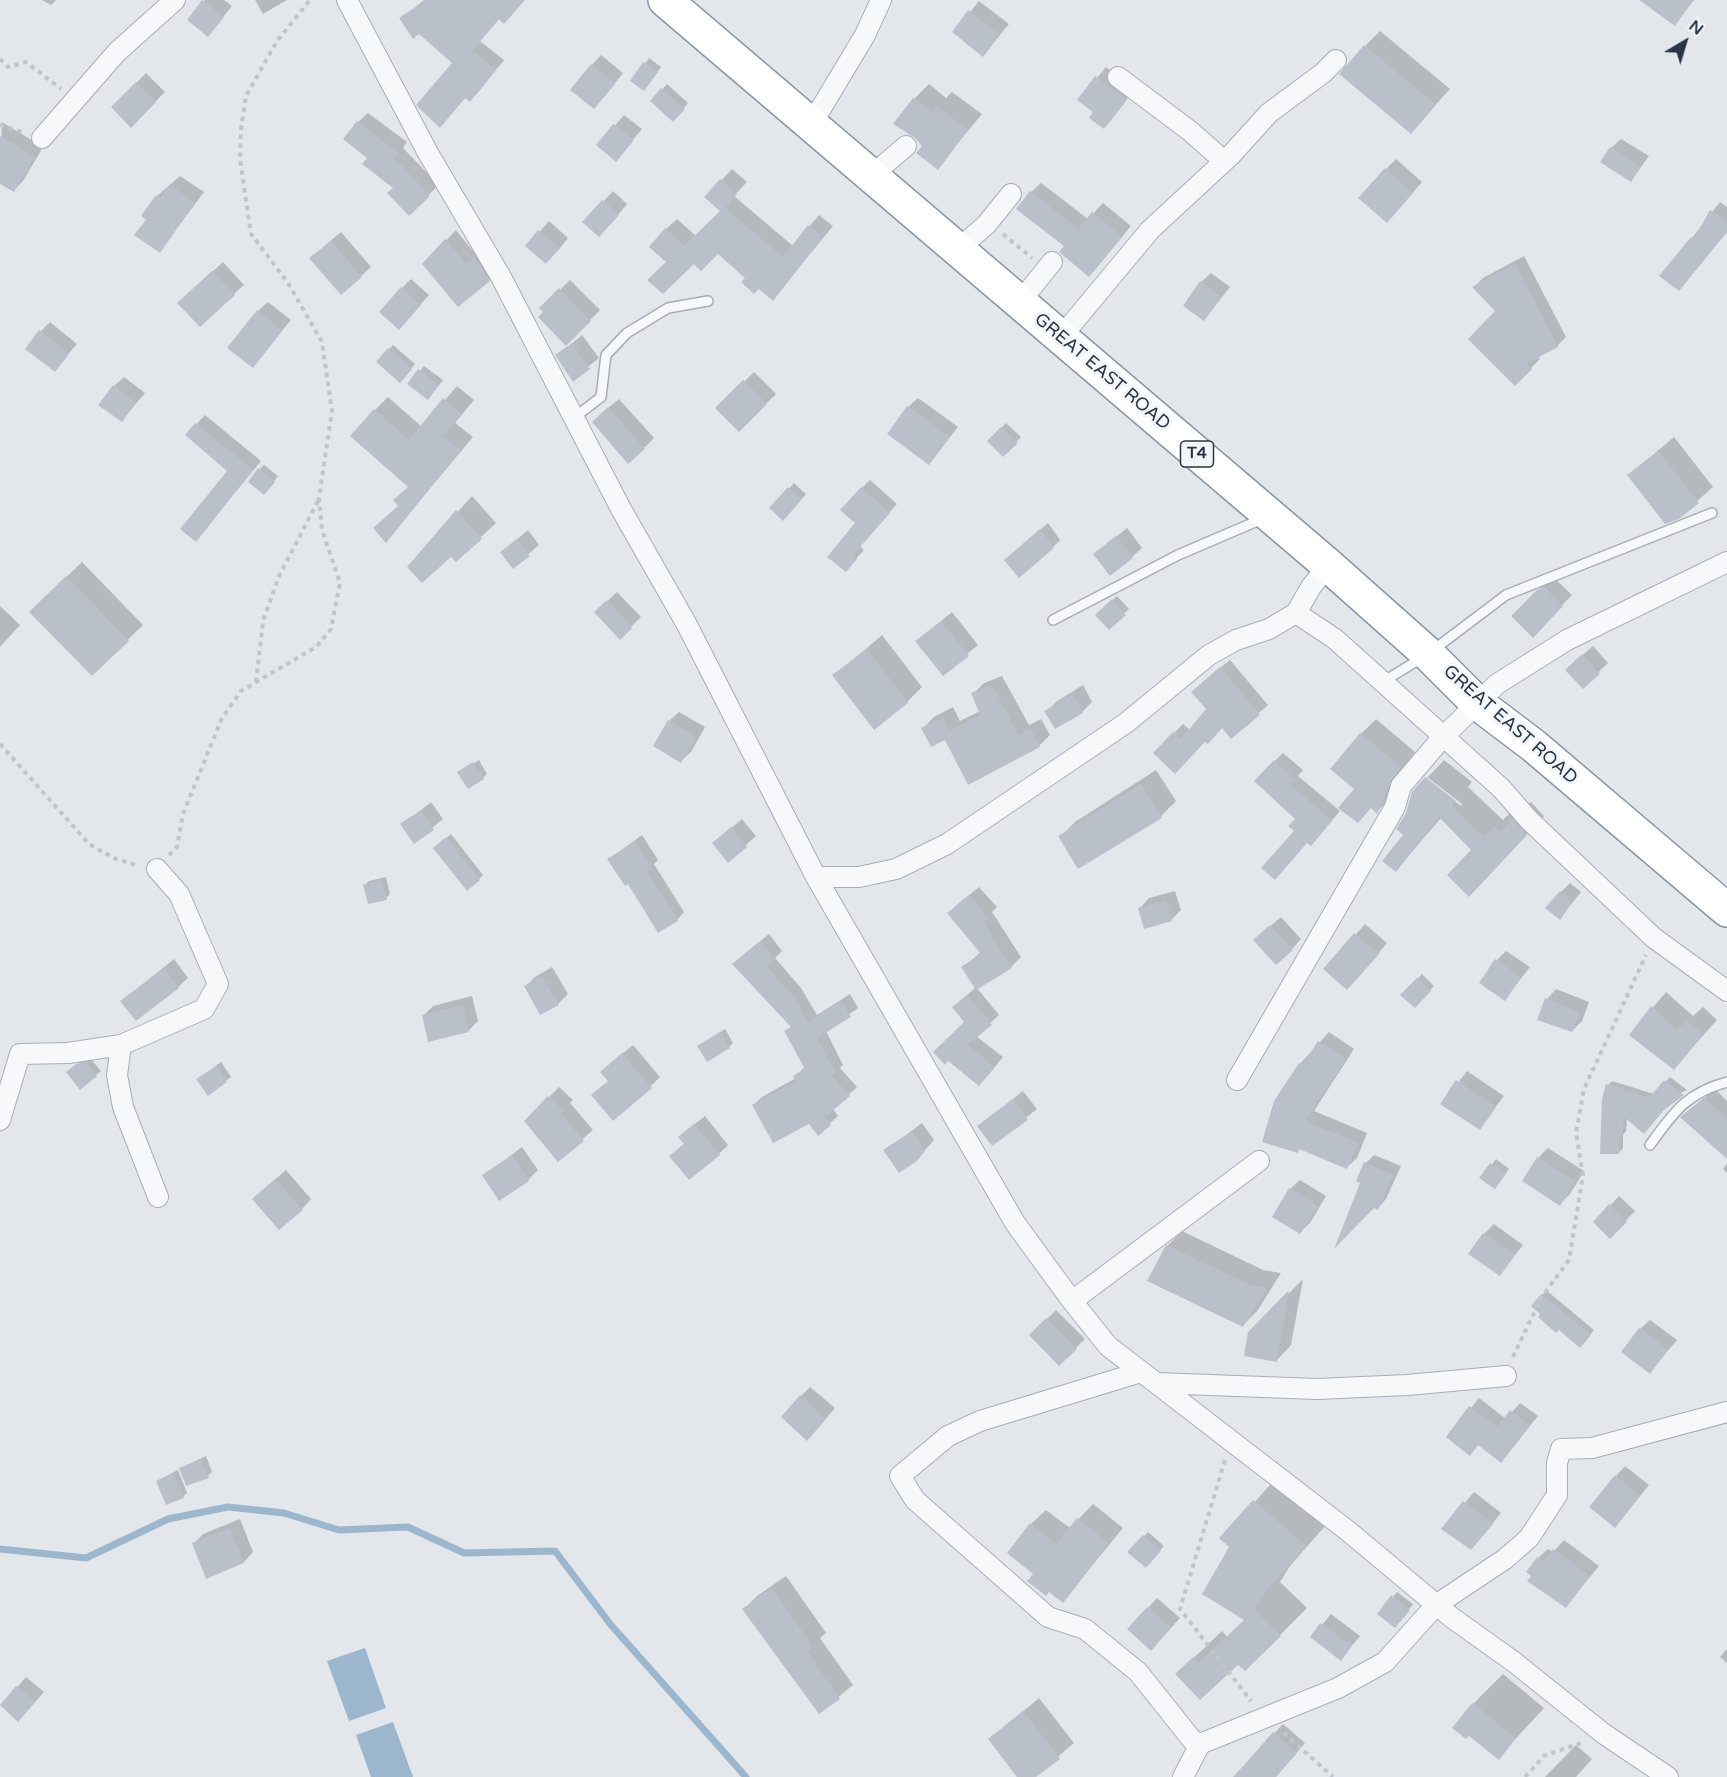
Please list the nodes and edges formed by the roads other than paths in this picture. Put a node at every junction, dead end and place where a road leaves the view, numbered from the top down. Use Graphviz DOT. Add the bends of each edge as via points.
graph roads {
  1 [pos="175,0"];
  2 [pos="347,0"];
  3 [pos="665,0"];
  4 [pos="881,0"];
  5 [pos="1336,60"];
  6 [pos="1118,77"];
  7 [pos="811,124"];
  8 [pos="42,138"];
  9 [pos="906,146"];
  10 [pos="1224,161"];
  11 [pos="871,176"];
  12 [pos="1011,194"];
  13 [pos="958,249"];
  14 [pos="1049,266"];
  15 [pos="708,302"];
  16 [pos="1020,302"];
  17 [pos="1061,337"];
  18 [pos="576,417"];
  19 [pos="1712,513"];
  20 [pos="1270,516"];
  21 [pos="1726,563"];
  22 [pos="1328,565"];
  23 [pos="1296,614"];
  24 [pos="1053,620"];
  25 [pos="1428,654"];
  26 [pos="1381,683"];
  27 [pos="1476,702"];
  28 [pos="1442,738"];
  29 [pos="157,869"];
  30 [pos="816,877"];
  31 [pos="1727,910"];
  32 [pos="1727,991"];
  33 [pos="121,1045"];
  34 [pos="1237,1080"];
  35 [pos="1727,1082"];
  36 [pos="0,1120"];
  37 [pos="1650,1145"];
  38 [pos="1259,1161"];
  39 [pos="158,1197"];
  40 [pos="1072,1301"];
  41 [pos="1506,1376"];
  42 [pos="1149,1377"];
  43 [pos="1727,1412"];
  44 [pos="1436,1605"];
  45 [pos="1200,1744"];
  46 [pos="1183,1777"];
  47 [pos="1668,1777"];
  1 -- 8 [label="street" via="117,52"];
  2 -- 18 [label="street"];
  3 -- 7 [label="highway, GREAT EAST ROAD / T4"];
  4 -- 7 [label="street" via="865,35"];
  5 -- 10 [label="street" via="1269,113"];
  6 -- 10 [label="street" via="1190,130"];
  7 -- 11 [label="highway, GREAT EAST ROAD / T4"];
  9 -- 11 [label="street"];
  10 -- 17 [label="street" via="1150,230"];
  11 -- 13 [label="highway, GREAT EAST ROAD / T4"];
  12 -- 13 [label="street" via="990,221"];
  13 -- 16 [label="highway, GREAT EAST ROAD / T4"];
  14 -- 16 [label="street"];
  15 -- 18 [label="lane" via="668,308 627,333 606,355 601,397"];
  16 -- 17 [label="highway, GREAT EAST ROAD / T4"];
  17 -- 20 [label="highway, GREAT EAST ROAD / T4"];
  18 -- 30 [label="street"];
  19 -- 25 [label="lane" via="1506,595"];
  20 -- 22 [label="highway, GREAT EAST ROAD / T4"];
  20 -- 24 [label="lane" via="1178,555"];
  21 -- 27 [label="street" via="1567,640 1497,684"];
  22 -- 23 [label="street"];
  22 -- 25 [label="highway, GREAT EAST ROAD / T4"];
  23 -- 26 [label="street" via="1335,639"];
  23 -- 30 [label="street" via="1209,655 1126,723 948,844 896,869 859,877"];
  25 -- 26 [label="lane"];
  25 -- 27 [label="highway, GREAT EAST ROAD / T4"];
  26 -- 28 [label="street"];
  27 -- 28 [label="street"];
  27 -- 31 [label="highway, GREAT EAST ROAD / T4" via="1534,746"];
  28 -- 32 [label="street" via="1501,788 1529,820 1654,938"];
  28 -- 34 [label="street" via="1401,786 1395,807"];
  29 -- 33 [label="street" via="178,894 218,984 204,1009"];
  30 -- 40 [label="street" via="1015,1223"];
  33 -- 36 [label="street" via="68,1053 20,1054"];
  33 -- 39 [label="street" via="117,1075 123,1107"];
  35 -- 37 [label="lane" via="1705,1088 1678,1106"];
  38 -- 40 [label="street"];
  40 -- 42 [label="street" via="1108,1346"];
  41 -- 42 [label="street" via="1317,1389"];
  42 -- 44 [label="street" via="1348,1531"];
  42 -- 45 [label="street" via="969,1426 948,1436 900,1476 915,1500 1048,1617 1084,1629 1138,1672 1193,1741"];
  43 -- 44 [label="street" via="1592,1448 1562,1449 1557,1463 1557,1495 1529,1538 1505,1559"];
  44 -- 45 [label="street" via="1384,1662 1338,1688"];
  44 -- 47 [label="street" via="1604,1734"];
  45 -- 46 [label="street"];
}
